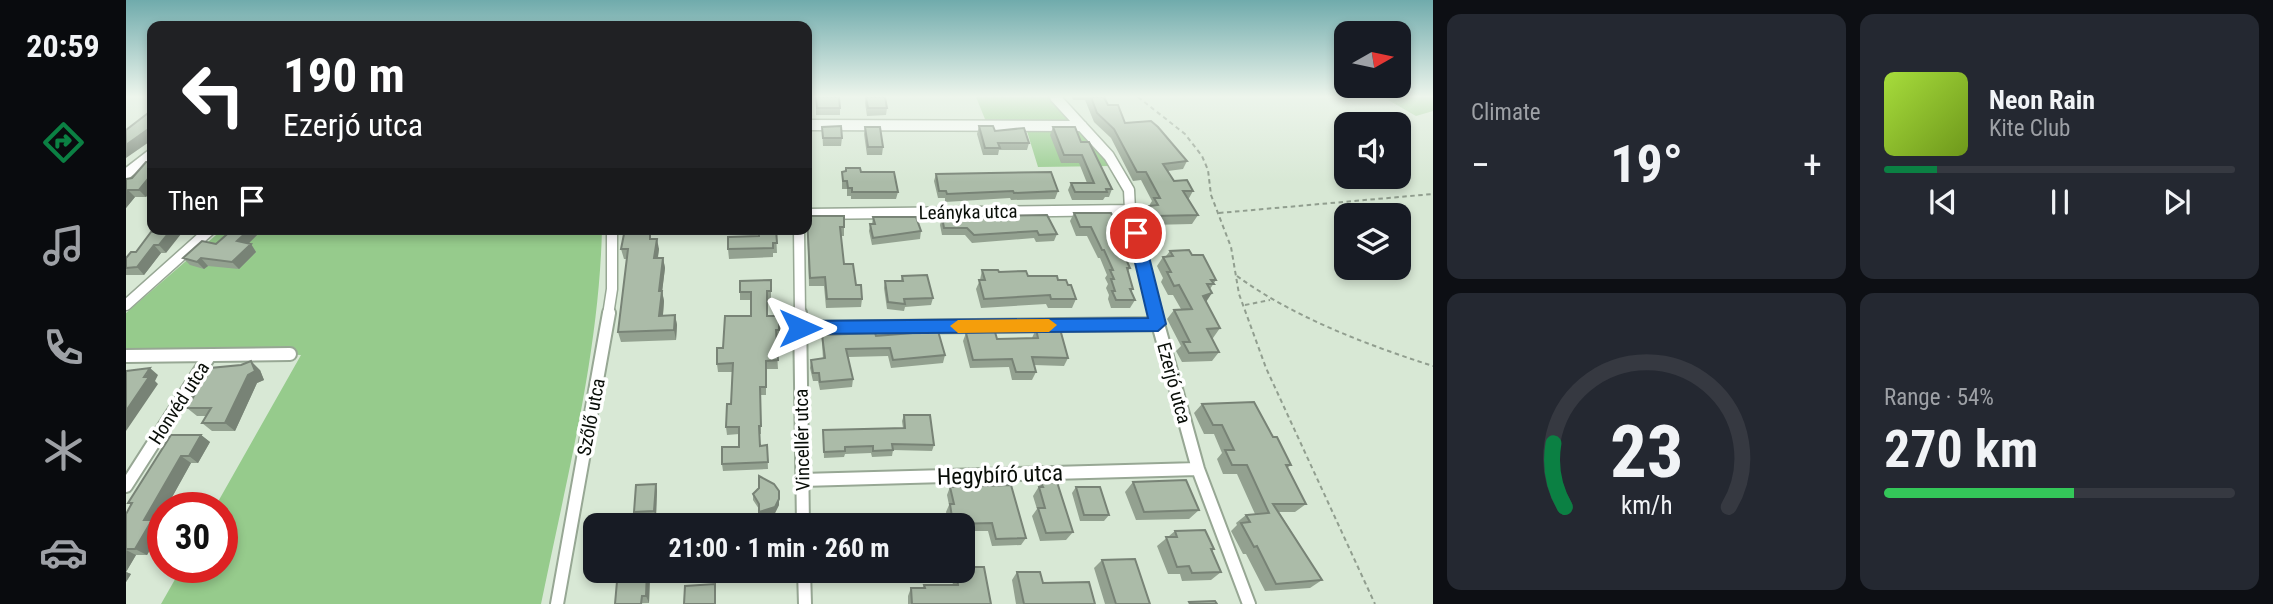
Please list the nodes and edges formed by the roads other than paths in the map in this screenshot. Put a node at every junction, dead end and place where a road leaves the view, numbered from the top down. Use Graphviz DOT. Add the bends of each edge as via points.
graph roads {
  1 [pos="858,125"];
  2 [pos="1082,126"];
  3 [pos="147,158"];
  4 [pos="126,174"];
  5 [pos="1130,210"];
  6 [pos="812,214"];
  7 [pos="204,235"];
  8 [pos="612,235"];
  9 [pos="799,235"];
  10 [pos="126,305"];
  11 [pos="1158,324"];
  12 [pos="800,328"];
  13 [pos="290,354"];
  14 [pos="210,355"];
  15 [pos="126,356"];
  16 [pos="1198,469"];
  17 [pos="802,480"];
  18 [pos="126,486"];
  19 [pos="803,513"];
  20 [pos="804,583"];
  21 [pos="557,604"];
  22 [pos="805,604"];
  23 [pos="1249,604"];
  1 -- 2 [label="street"];
  2 -- 5 [label="street, Ezerjó utca" via="1109,156 1129,190"];
  3 -- 4 [label="street"];
  5 -- 6 [label="street, Leányka utca"];
  5 -- 11 [label="street, Ezerjó utca"];
  7 -- 10 [label="street"];
  8 -- 21 [label="street, Szőlő utca" via="607,324"];
  9 -- 12 [label="street, Vincellér utca"];
  11 -- 12 [label="street"];
  11 -- 16 [label="street, Ezerjó utca"];
  12 -- 17 [label="street, Vincellér utca"];
  13 -- 14 [label="street"];
  14 -- 15 [label="street"];
  14 -- 18 [label="street, Honvéd utca"];
  16 -- 17 [label="street, Hegybíró utca"];
  16 -- 23 [label="street, Ezerjó utca"];
  17 -- 19 [label="street, Vincellér utca"];
  20 -- 22 [label="street"];
}
